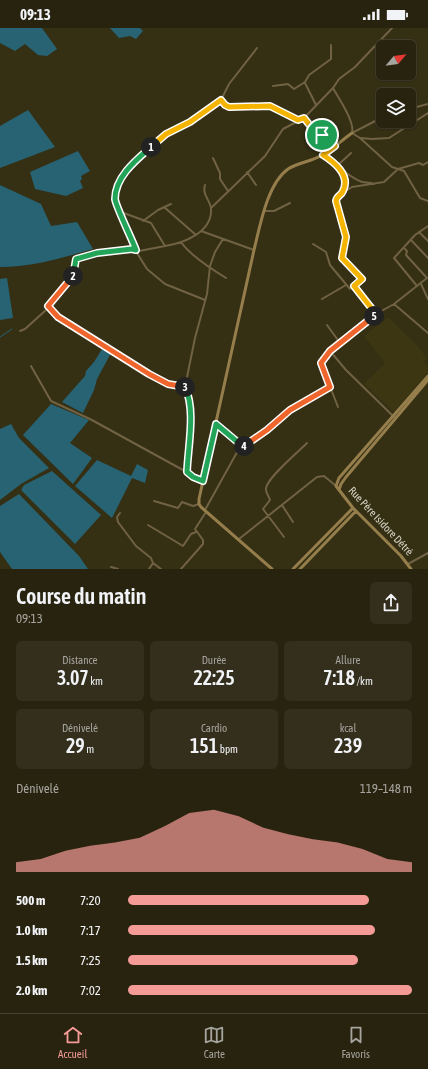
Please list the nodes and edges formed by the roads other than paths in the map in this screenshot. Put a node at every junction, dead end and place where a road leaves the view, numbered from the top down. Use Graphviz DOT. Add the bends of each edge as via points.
graph roads {
  1 [pos="392,28"];
  2 [pos="331,45"];
  3 [pos="257,48"];
  4 [pos="305,82"];
  5 [pos="272,86"];
  6 [pos="333,88"];
  7 [pos="221,100"];
  8 [pos="428,104"];
  9 [pos="316,105"];
  10 [pos="416,107"];
  11 [pos="428,113"];
  12 [pos="304,118"];
  13 [pos="298,120"];
  14 [pos="376,121"];
  15 [pos="352,133"];
  16 [pos="360,138"];
  17 [pos="335,146"];
  18 [pos="351,153"];
  19 [pos="323,155"];
  20 [pos="213,158"];
  21 [pos="428,162"];
  22 [pos="338,166"];
  23 [pos="398,169"];
  24 [pos="247,172"];
  25 [pos="343,172"];
  26 [pos="376,184"];
  27 [pos="205,185"];
  28 [pos="256,185"];
  29 [pos="228,191"];
  30 [pos="343,192"];
  31 [pos="428,201"];
  32 [pos="290,203"];
  33 [pos="171,204"];
  34 [pos="164,207"];
  35 [pos="211,208"];
  36 [pos="264,211"];
  37 [pos="121,212"];
  38 [pos="143,221"];
  39 [pos="428,226"];
  40 [pos="201,231"];
  41 [pos="419,232"];
  42 [pos="196,235"];
  43 [pos="223,239"];
  44 [pos="411,240"];
  45 [pos="428,241"];
  46 [pos="181,242"];
  47 [pos="313,244"];
  48 [pos="165,246"];
  49 [pos="404,248"];
  50 [pos="136,250"];
  51 [pos="254,250"];
  52 [pos="428,258"];
  53 [pos="210,266"];
  54 [pos="226,278"];
  55 [pos="428,278"];
  56 [pos="347,284"];
  57 [pos="421,284"];
  58 [pos="354,286"];
  59 [pos="417,286"];
  60 [pos="322,299"];
  61 [pos="428,299"];
  62 [pos="205,300"];
  63 [pos="394,304"];
  64 [pos="48,306"];
  65 [pos="376,314"];
  66 [pos="327,326"];
  67 [pos="20,331"];
  68 [pos="428,333"];
  69 [pos="340,342"];
  70 [pos="330,351"];
  71 [pos="31,366"];
  72 [pos="428,376"];
  73 [pos="428,380"];
  74 [pos="185,387"];
  75 [pos="330,387"];
  76 [pos="338,407"];
  77 [pos="394,417"];
  78 [pos="216,424"];
  79 [pos="373,438"];
  80 [pos="377,441"];
  81 [pos="307,443"];
  82 [pos="241,445"];
  83 [pos="187,472"];
  84 [pos="203,481"];
  85 [pos="336,486"];
  86 [pos="339,490"];
  87 [pos="154,501"];
  88 [pos="199,504"];
  89 [pos="282,505"];
  90 [pos="353,508"];
  91 [pos="206,511"];
  92 [pos="356,511"];
  93 [pos="120,513"];
  94 [pos="268,516"];
  95 [pos="293,522"];
  96 [pos="148,525"];
  97 [pos="196,532"];
  98 [pos="284,537"];
  99 [pos="239,539"];
  100 [pos="428,553"];
  101 [pos="153,563"];
  102 [pos="408,564"];
  103 [pos="111,567"];
  104 [pos="118,569"];
  105 [pos="148,569"];
  106 [pos="161,569"];
  107 [pos="181,569"];
  108 [pos="272,569"];
  109 [pos="293,569"];
  110 [pos="300,569"];
  111 [pos="411,569"];
  1 -- 6 [label="street" via="355,67 339,79"];
  2 -- 4 [label="street" via="331,59 309,75"];
  3 -- 7 [label="street" via="229,84"];
  4 -- 5 [label="street" via="294,89 288,84"];
  4 -- 9 [label="street"];
  6 -- 9 [label="street"];
  6 -- 15 [label="street" via="350,122"];
  7 -- 13 [label="street" via="229,107 270,106"];
  7 -- 37 [label="street" via="190,122 166,134 130,167 121,179 115,197"];
  8 -- 10 [label="street"];
  9 -- 12 [label="street"];
  11 -- 16 [label="street" via="389,138"];
  12 -- 13 [label="street"];
  12 -- 17 [label="street" via="312,128"];
  13 -- 24 [label="street" via="283,129 270,151"];
  14 -- 15 [label="street"];
  15 -- 16 [label="street"];
  15 -- 17 [label="street"];
  16 -- 23 [label="street" via="387,164"];
  17 -- 19 [label="street"];
  18 -- 22 [label="street"];
  19 -- 22 [label="street"];
  19 -- 36 [label="street" via="287,170 276,181"];
  20 -- 29 [label="street" via="220,179"];
  21 -- 23 [label="street"];
  22 -- 25 [label="street"];
  23 -- 26 [label="street" via="384,182"];
  23 -- 31 [label="street" via="407,175 420,198"];
  24 -- 28 [label="street"];
  24 -- 29 [label="street"];
  25 -- 26 [label="street" via="364,183"];
  25 -- 30 [label="street"];
  26 -- 30 [label="street"];
  27 -- 35 [label="street" via="204,191"];
  29 -- 35 [label="street"];
  30 -- 58 [label="street" via="336,201 346,237 341,256 362,279"];
  32 -- 36 [label="street" via="274,211"];
  33 -- 34 [label="street"];
  34 -- 38 [label="street"];
  34 -- 42 [label="street"];
  35 -- 40 [label="street" via="210,219"];
  36 -- 51 [label="street"];
  37 -- 38 [label="street"];
  37 -- 50 [label="street"];
  38 -- 48 [label="street" via="151,223"];
  39 -- 41 [label="street"];
  40 -- 42 [label="street"];
  40 -- 43 [label="street"];
  41 -- 44 [label="street"];
  41 -- 45 [label="street"];
  42 -- 46 [label="street"];
  43 -- 51 [label="street"];
  43 -- 53 [label="street"];
  44 -- 49 [label="street"];
  44 -- 52 [label="street"];
  46 -- 48 [label="street"];
  46 -- 53 [label="street" via="187,250"];
  47 -- 56 [label="street" via="326,252 328,262"];
  48 -- 50 [label="street"];
  49 -- 55 [label="street" via="407,251 406,255"];
  49 -- 59 [label="street" via="394,258"];
  50 -- 62 [label="street" via="144,266 158,280"];
  50 -- 64 [label="street" via="97,253 76,259 72,277"];
  51 -- 78 [label="street"];
  53 -- 54 [label="street"];
  53 -- 62 [label="street"];
  55 -- 57 [label="street"];
  56 -- 58 [label="street" via="350,289"];
  56 -- 60 [label="street"];
  57 -- 59 [label="street"];
  57 -- 61 [label="street"];
  58 -- 65 [label="street"];
  59 -- 63 [label="street"];
  62 -- 74 [label="street"];
  63 -- 65 [label="street"];
  63 -- 68 [label="street"];
  64 -- 67 [label="street" via="41,315"];
  64 -- 74 [label="street" via="65,323 149,374 168,384"];
  65 -- 69 [label="street"];
  66 -- 69 [label="street"];
  69 -- 70 [label="street"];
  70 -- 75 [label="street" via="321,363"];
  70 -- 77 [label="street"];
  71 -- 83 [label="street" via="51,401 90,419"];
  72 -- 77 [label="street"];
  73 -- 77 [label="street"];
  74 -- 83 [label="street" via="191,422"];
  75 -- 76 [label="street"];
  75 -- 82 [label="street" via="290,410 246,446"];
  77 -- 79 [label="street"];
  77 -- 80 [label="street"];
  78 -- 82 [label="street"];
  78 -- 84 [label="street"];
  79 -- 80 [label="street"];
  79 -- 85 [label="street" via="339,478"];
  80 -- 86 [label="street" via="343,480"];
  81 -- 94 [label="street" via="268,483 266,489 270,500 263,507"];
  82 -- 91 [label="street"];
  83 -- 84 [label="street"];
  84 -- 88 [label="street"];
  85 -- 86 [label="street, Rue Père Isidore Détré"];
  85 -- 89 [label="street" via="321,476"];
  86 -- 90 [label="street, Rue Père Isidore Détré"];
  87 -- 88 [label="street" via="178,508 182,502 193,506"];
  88 -- 91 [label="street"];
  89 -- 94 [label="street"];
  89 -- 95 [label="street"];
  90 -- 92 [label="street, Rue Père Isidore Détré"];
  90 -- 109 [label="street"];
  91 -- 97 [label="street" via="195,529"];
  91 -- 99 [label="street"];
  92 -- 102 [label="street, Rue Père Isidore Détré"];
  92 -- 110 [label="street"];
  93 -- 101 [label="street" via="118,522"];
  94 -- 98 [label="street"];
  94 -- 99 [label="street"];
  96 -- 97 [label="street" via="183,546 191,534"];
  97 -- 107 [label="street" via="203,540 203,544"];
  99 -- 108 [label="street"];
  100 -- 102 [label="street"];
  101 -- 105 [label="street"];
  101 -- 106 [label="street"];
  102 -- 111 [label="street, Rue Père Isidore Détré"];
  103 -- 104 [label="street"];
}
